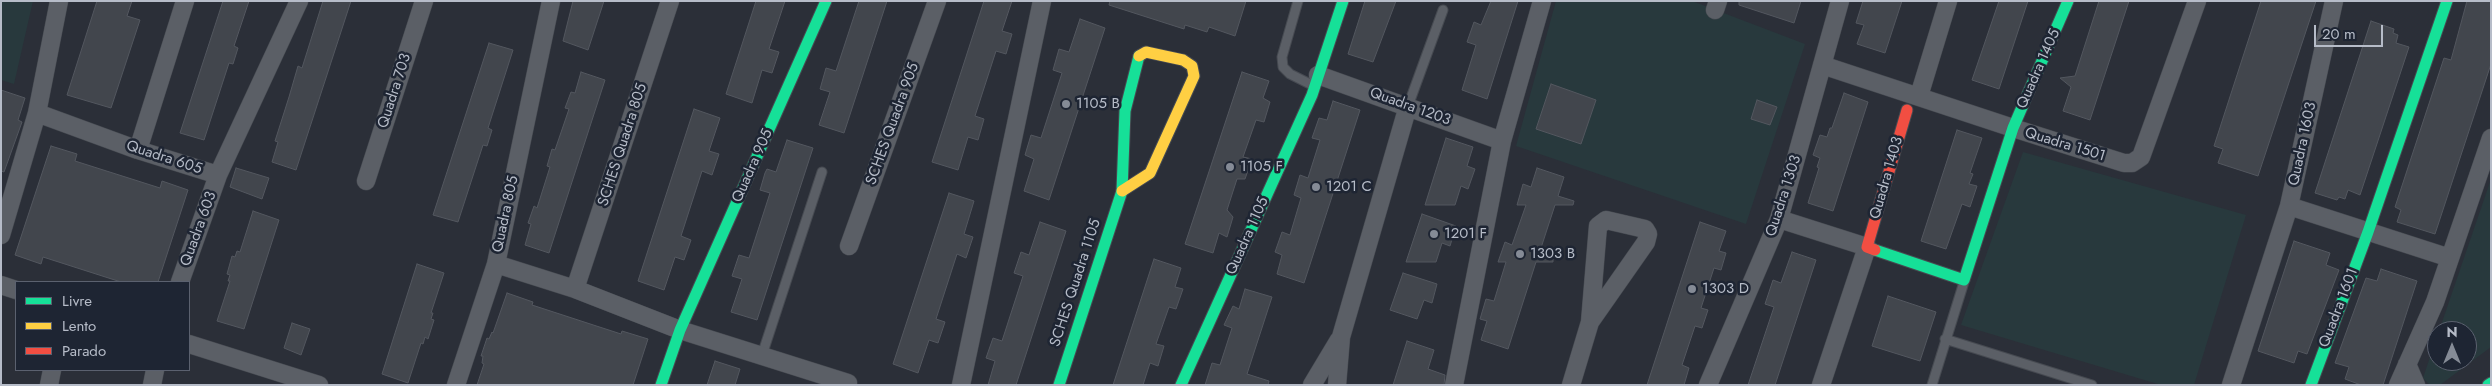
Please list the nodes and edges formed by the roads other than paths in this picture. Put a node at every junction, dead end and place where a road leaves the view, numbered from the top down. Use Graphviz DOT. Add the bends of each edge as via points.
graph roads {
  1 [pos="60,1"];
  2 [pos="185,1"];
  3 [pos="299,1"];
  4 [pos="424,1"];
  5 [pos="551,1"];
  6 [pos="670,1"];
  7 [pos="826,1"];
  8 [pos="937,1"];
  9 [pos="1042,1"];
  10 [pos="1298,1"];
  11 [pos="1343,1"];
  12 [pos="1542,1"];
  13 [pos="1840,1"];
  14 [pos="1948,1"];
  15 [pos="2068,1"];
  16 [pos="2196,1"];
  17 [pos="2334,1"];
  18 [pos="2447,1"];
  19 [pos="1443,10"];
  20 [pos="1822,65"];
  21 [pos="1317,80"];
  22 [pos="1919,96"];
  23 [pos="1408,106"];
  24 [pos="1907,110"];
  25 [pos="37,113"];
  26 [pos="2013,128"];
  27 [pos="2491,138"];
  28 [pos="1502,141"];
  29 [pos="138,150"];
  30 [pos="822,172"];
  31 [pos="218,175"];
  32 [pos="366,181"];
  33 [pos="1122,190"];
  34 [pos="2289,206"];
  35 [pos="1779,219"];
  36 [pos="2368,232"];
  37 [pos="1,235"];
  38 [pos="849,246"];
  39 [pos="1867,247"];
  40 [pos="2450,258"];
  41 [pos="496,264"];
  42 [pos="1964,280"];
  43 [pos="180,281"];
  44 [pos="1,285"];
  45 [pos="15,290"];
  46 [pos="575,290"];
  47 [pos="1590,322"];
  48 [pos="680,330"];
  49 [pos="1340,337"];
  50 [pos="1945,339"];
  51 [pos="190,344"];
  52 [pos="762,355"];
  53 [pos="2407,364"];
  54 [pos="52,371"];
  55 [pos="155,371"];
  56 [pos="848,383"];
  57 [pos="49,385"];
  58 [pos="152,385"];
  59 [pos="319,385"];
  60 [pos="456,385"];
  61 [pos="661,385"];
  62 [pos="961,385"];
  63 [pos="1059,385"];
  64 [pos="1181,385"];
  65 [pos="1312,385"];
  66 [pos="1337,385"];
  67 [pos="1454,385"];
  68 [pos="1571,385"];
  69 [pos="1708,385"];
  70 [pos="1821,385"];
  71 [pos="1932,385"];
  72 [pos="2092,385"];
  73 [pos="2230,385"];
  74 [pos="2311,385"];
  75 [pos="2398,385"];
  76 [pos="2416,385"];
  1 -- 25 [label="street"];
  2 -- 29 [label="street"];
  3 -- 31 [label="street, Quadra 605"];
  4 -- 32 [label="street, Quadra 703"];
  5 -- 41 [label="street, Quadra 805"];
  6 -- 46 [label="street, SCHES Quadra 805"];
  7 -- 48 [label="street, Quadra 905"];
  8 -- 38 [label="street, SCHES Quadra 905"];
  9 -- 62 [label="street"];
  10 -- 21 [label="lane" via="1282,57 1283,67 1290,74"];
  11 -- 21 [label="street, Quadra 1105"];
  12 -- 28 [label="street"];
  13 -- 20 [label="street, Quadra 1303"];
  14 -- 22 [label="street"];
  15 -- 26 [label="street, Quadra 1405"];
  16 -- 26 [label="street, Quadra 1501" via="2137,161 2124,163"];
  17 -- 34 [label="street, Quadra 1603"];
  18 -- 36 [label="street"];
  19 -- 23 [label="lane"];
  20 -- 22 [label="street, Quadra 1405"];
  20 -- 35 [label="street, Quadra 1303"];
  21 -- 23 [label="street, Quadra 1203"];
  21 -- 64 [label="street, Quadra 1105"];
  22 -- 26 [label="street, Quadra 1405"];
  23 -- 28 [label="street, Quadra 1203"];
  23 -- 49 [label="street"];
  24 -- 39 [label="street, Quadra 1403"];
  25 -- 29 [label="street, Quadra 605"];
  25 -- 37 [label="street"];
  26 -- 42 [label="street, Quadra 1501"];
  27 -- 40 [label="street"];
  28 -- 67 [label="street"];
  29 -- 31 [label="street, Quadra 605"];
  30 -- 52 [label="lane"];
  31 -- 43 [label="street, Quadra 603"];
  33 -- 33 [label="street, SCHES Quadra 1105" via="1134,185 1156,165 1194,76 1192,66 1183,60 1146,52 1139,55 1125,111"];
  33 -- 63 [label="street, SCHES Quadra 1105"];
  34 -- 36 [label="street, Quadra 1603"];
  34 -- 73 [label="street"];
  35 -- 39 [label="street"];
  35 -- 69 [label="street, Quadra 1303"];
  36 -- 40 [label="street, Quadra 1603"];
  36 -- 74 [label="street, Quadra 1601"];
  39 -- 42 [label="street"];
  39 -- 70 [label="street"];
  40 -- 53 [label="street" via="2435,302"];
  41 -- 46 [label="street, Quadra 805"];
  41 -- 60 [label="street"];
  42 -- 50 [label="lane, Quadra 1501"];
  44 -- 45 [label="street"];
  46 -- 48 [label="street, Quadra 805"];
  47 -- 47 [label="street" via="1646,242 1648,234 1645,229 1606,220 1599,223"];
  47 -- 68 [label="street"];
  48 -- 52 [label="street"];
  48 -- 61 [label="street, Quadra 905"];
  49 -- 65 [label="street"];
  49 -- 66 [label="street"];
  50 -- 71 [label="lane, Quadra 1501"];
  50 -- 72 [label="lane"];
  51 -- 59 [label="street"];
  52 -- 56 [label="street"];
  53 -- 75 [label="street"];
  53 -- 76 [label="street"];
  54 -- 57 [label="street"];
  55 -- 58 [label="street"];
}
